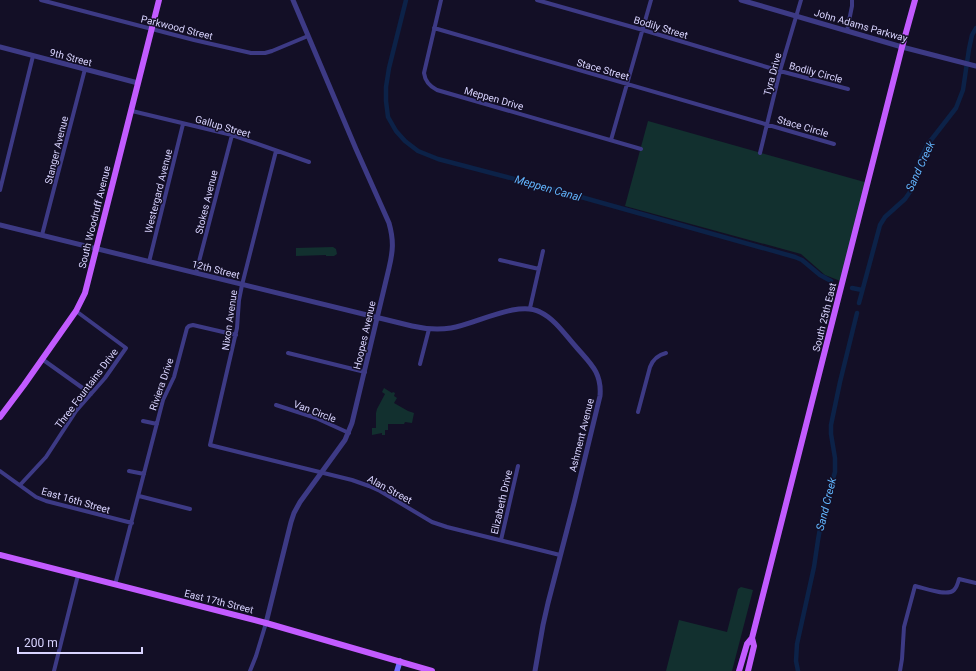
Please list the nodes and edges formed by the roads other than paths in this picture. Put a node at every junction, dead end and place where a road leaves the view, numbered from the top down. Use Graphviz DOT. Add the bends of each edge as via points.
graph roads {
  1 [pos="41,0"];
  2 [pos="62,0"];
  3 [pos="159,0"];
  4 [pos="292,0"];
  5 [pos="441,0"];
  6 [pos="537,0"];
  7 [pos="652,0"];
  8 [pos="741,0"];
  9 [pos="801,0"];
  10 [pos="852,0"];
  11 [pos="915,0"];
  12 [pos="61,5"];
  13 [pos="796,16"];
  14 [pos="434,28"];
  15 [pos="152,29"];
  16 [pos="643,30"];
  17 [pos="847,31"];
  18 [pos="308,36"];
  19 [pos="0,47"];
  20 [pos="902,47"];
  21 [pos="33,56"];
  22 [pos="976,66"];
  23 [pos="85,70"];
  24 [pos="780,71"];
  25 [pos="138,83"];
  26 [pos="628,84"];
  27 [pos="848,89"];
  28 [pos="132,111"];
  29 [pos="183,124"];
  30 [pos="767,125"];
  31 [pos="232,135"];
  32 [pos="611,140"];
  33 [pos="834,144"];
  34 [pos="641,149"];
  35 [pos="276,151"];
  36 [pos="760,153"];
  37 [pos="308,162"];
  38 [pos="0,190"];
  39 [pos="0,225"];
  40 [pos="42,235"];
  41 [pos="97,249"];
  42 [pos="543,251"];
  43 [pos="500,260"];
  44 [pos="149,262"];
  45 [pos="539,269"];
  46 [pos="196,274"];
  47 [pos="242,285"];
  48 [pos="530,308"];
  49 [pos="76,311"];
  50 [pos="378,318"];
  51 [pos="429,329"];
  52 [pos="236,335"];
  53 [pos="288,353"];
  54 [pos="666,353"];
  55 [pos="42,360"];
  56 [pos="420,364"];
  57 [pos="364,372"];
  58 [pos="90,394"];
  59 [pos="276,406"];
  60 [pos="638,412"];
  61 [pos="0,417"];
  62 [pos="143,421"];
  63 [pos="157,424"];
  64 [pos="348,432"];
  65 [pos="210,445"];
  66 [pos="518,466"];
  67 [pos="0,471"];
  68 [pos="129,471"];
  69 [pos="321,472"];
  70 [pos="144,474"];
  71 [pos="20,485"];
  72 [pos="139,496"];
  73 [pos="190,509"];
  74 [pos="132,523"];
  75 [pos="500,540"];
  76 [pos="0,555"];
  77 [pos="560,555"];
  78 [pos="78,575"];
  79 [pos="976,583"];
  80 [pos="115,585"];
  81 [pos="266,623"];
  82 [pos="752,638"];
  83 [pos="400,661"];
  84 [pos="54,671"];
  85 [pos="250,671"];
  86 [pos="397,671"];
  87 [pos="432,671"];
  88 [pos="535,671"];
  89 [pos="739,671"];
  90 [pos="748,671"];
  91 [pos="900,671"];
  1 -- 12 [label="street, Parkwood Street"];
  2 -- 12 [label="street"];
  3 -- 15 [label="main road, South Woodruff Avenue"];
  4 -- 18 [label="street, Hoopes Avenue"];
  5 -- 14 [label="street, Meppen Drive"];
  6 -- 16 [label="street, Bodily Street"];
  7 -- 16 [label="street"];
  8 -- 13 [label="street, John Adams Parkway"];
  9 -- 13 [label="street, Tyra Drive"];
  10 -- 17 [label="street"];
  11 -- 20 [label="main road, South 25th East"];
  12 -- 15 [label="street, Parkwood Street"];
  13 -- 17 [label="street, John Adams Parkway"];
  13 -- 24 [label="street, Tyra Drive"];
  14 -- 26 [label="street, Stace Street"];
  14 -- 32 [label="street, Meppen Drive" via="424,73 432,87"];
  15 -- 18 [label="street, Parkwood Street" via="251,53 272,50"];
  15 -- 25 [label="main road, South Woodruff Avenue"];
  16 -- 24 [label="street, Bodily Street"];
  16 -- 26 [label="street"];
  17 -- 20 [label="street, John Adams Parkway"];
  18 -- 50 [label="street, Hoopes Avenue" via="390,223 392,254"];
  19 -- 21 [label="street, 9th Street"];
  20 -- 22 [label="street, John Adams Parkway"];
  20 -- 82 [label="main road, South 25th East"];
  21 -- 23 [label="street, 9th Street"];
  21 -- 38 [label="street"];
  23 -- 25 [label="street, 9th Street"];
  23 -- 40 [label="street, Stanger Avenue"];
  24 -- 27 [label="street, Bodily Circle"];
  24 -- 30 [label="street, Tyra Drive"];
  25 -- 28 [label="main road, South Woodruff Avenue"];
  26 -- 30 [label="street, Stace Street"];
  26 -- 32 [label="street"];
  28 -- 29 [label="street, Gallup Street"];
  28 -- 41 [label="main road, South Woodruff Avenue"];
  29 -- 31 [label="street, Gallup Street"];
  29 -- 44 [label="street, Westergard Avenue"];
  30 -- 33 [label="street, Stace Circle"];
  30 -- 36 [label="street, Tyra Drive"];
  31 -- 35 [label="street, Gallup Street"];
  31 -- 46 [label="street, Stokes Avenue"];
  32 -- 34 [label="street, Meppen Drive"];
  35 -- 37 [label="street, Gallup Street"];
  35 -- 47 [label="street, Nixon Avenue"];
  39 -- 40 [label="street, 12th Street"];
  40 -- 41 [label="street, 12th Street"];
  41 -- 44 [label="street, 12th Street"];
  41 -- 49 [label="main road, South Woodruff Avenue" via="85,293"];
  42 -- 45 [label="street"];
  43 -- 45 [label="street"];
  44 -- 46 [label="street, 12th Street"];
  45 -- 48 [label="street"];
  46 -- 47 [label="street, 12th Street"];
  47 -- 50 [label="street, 12th Street"];
  47 -- 52 [label="street, Nixon Avenue" via="238,300"];
  48 -- 51 [label="street" via="517,308 452,328"];
  48 -- 77 [label="street, Ashment Avenue" via="540,311 558,327 596,370 599,378 600,396"];
  49 -- 55 [label="main road, South Woodruff Avenue"];
  49 -- 58 [label="street, Three Fountains Drive" via="126,348"];
  50 -- 51 [label="street, 12th Street"];
  50 -- 57 [label="street, Hoopes Avenue"];
  51 -- 56 [label="street"];
  52 -- 63 [label="street, Riviera Drive" via="192,325 187,328 172,384 165,395"];
  52 -- 65 [label="street, Nixon Avenue"];
  53 -- 57 [label="street"];
  54 -- 60 [label="street" via="658,356 650,366"];
  55 -- 58 [label="street"];
  55 -- 61 [label="main road, South Woodruff Avenue"];
  57 -- 64 [label="street, Hoopes Avenue"];
  58 -- 71 [label="street, Three Fountains Drive" via="46,457"];
  59 -- 64 [label="street, Van Circle" via="316,418"];
  62 -- 63 [label="street, Riviera Drive"];
  63 -- 70 [label="street, Riviera Drive"];
  64 -- 69 [label="street, Hoopes Avenue" via="343,443"];
  65 -- 69 [label="street, Alan Street"];
  66 -- 75 [label="street, Elizabeth Drive"];
  67 -- 71 [label="street, East 16th Street"];
  68 -- 70 [label="street"];
  69 -- 75 [label="street, Alan Street" via="369,486 447,528"];
  69 -- 81 [label="street, Hoopes Avenue" via="294,513"];
  70 -- 72 [label="street, Riviera Drive"];
  71 -- 74 [label="street, East 16th Street" via="46,501"];
  72 -- 73 [label="street"];
  72 -- 74 [label="street, Riviera Drive"];
  74 -- 80 [label="street, Riviera Drive"];
  75 -- 77 [label="street, Alan Street"];
  76 -- 78 [label="main road, East 17th Street"];
  77 -- 88 [label="street, Ashment Avenue"];
  78 -- 80 [label="main road, East 17th Street"];
  78 -- 84 [label="street"];
  79 -- 91 [label="street" via="959,579 956,589 949,594 914,586 904,627"];
  80 -- 81 [label="main road, East 17th Street"];
  81 -- 83 [label="main road, East 17th Street"];
  81 -- 85 [label="street, Hoopes Avenue"];
  82 -- 89 [label="main road, South 25th East" via="747,644"];
  82 -- 90 [label="main road, South 25th East" via="754,646"];
  83 -- 86 [label="main road"];
  83 -- 87 [label="main road, East 17th Street"];
}
